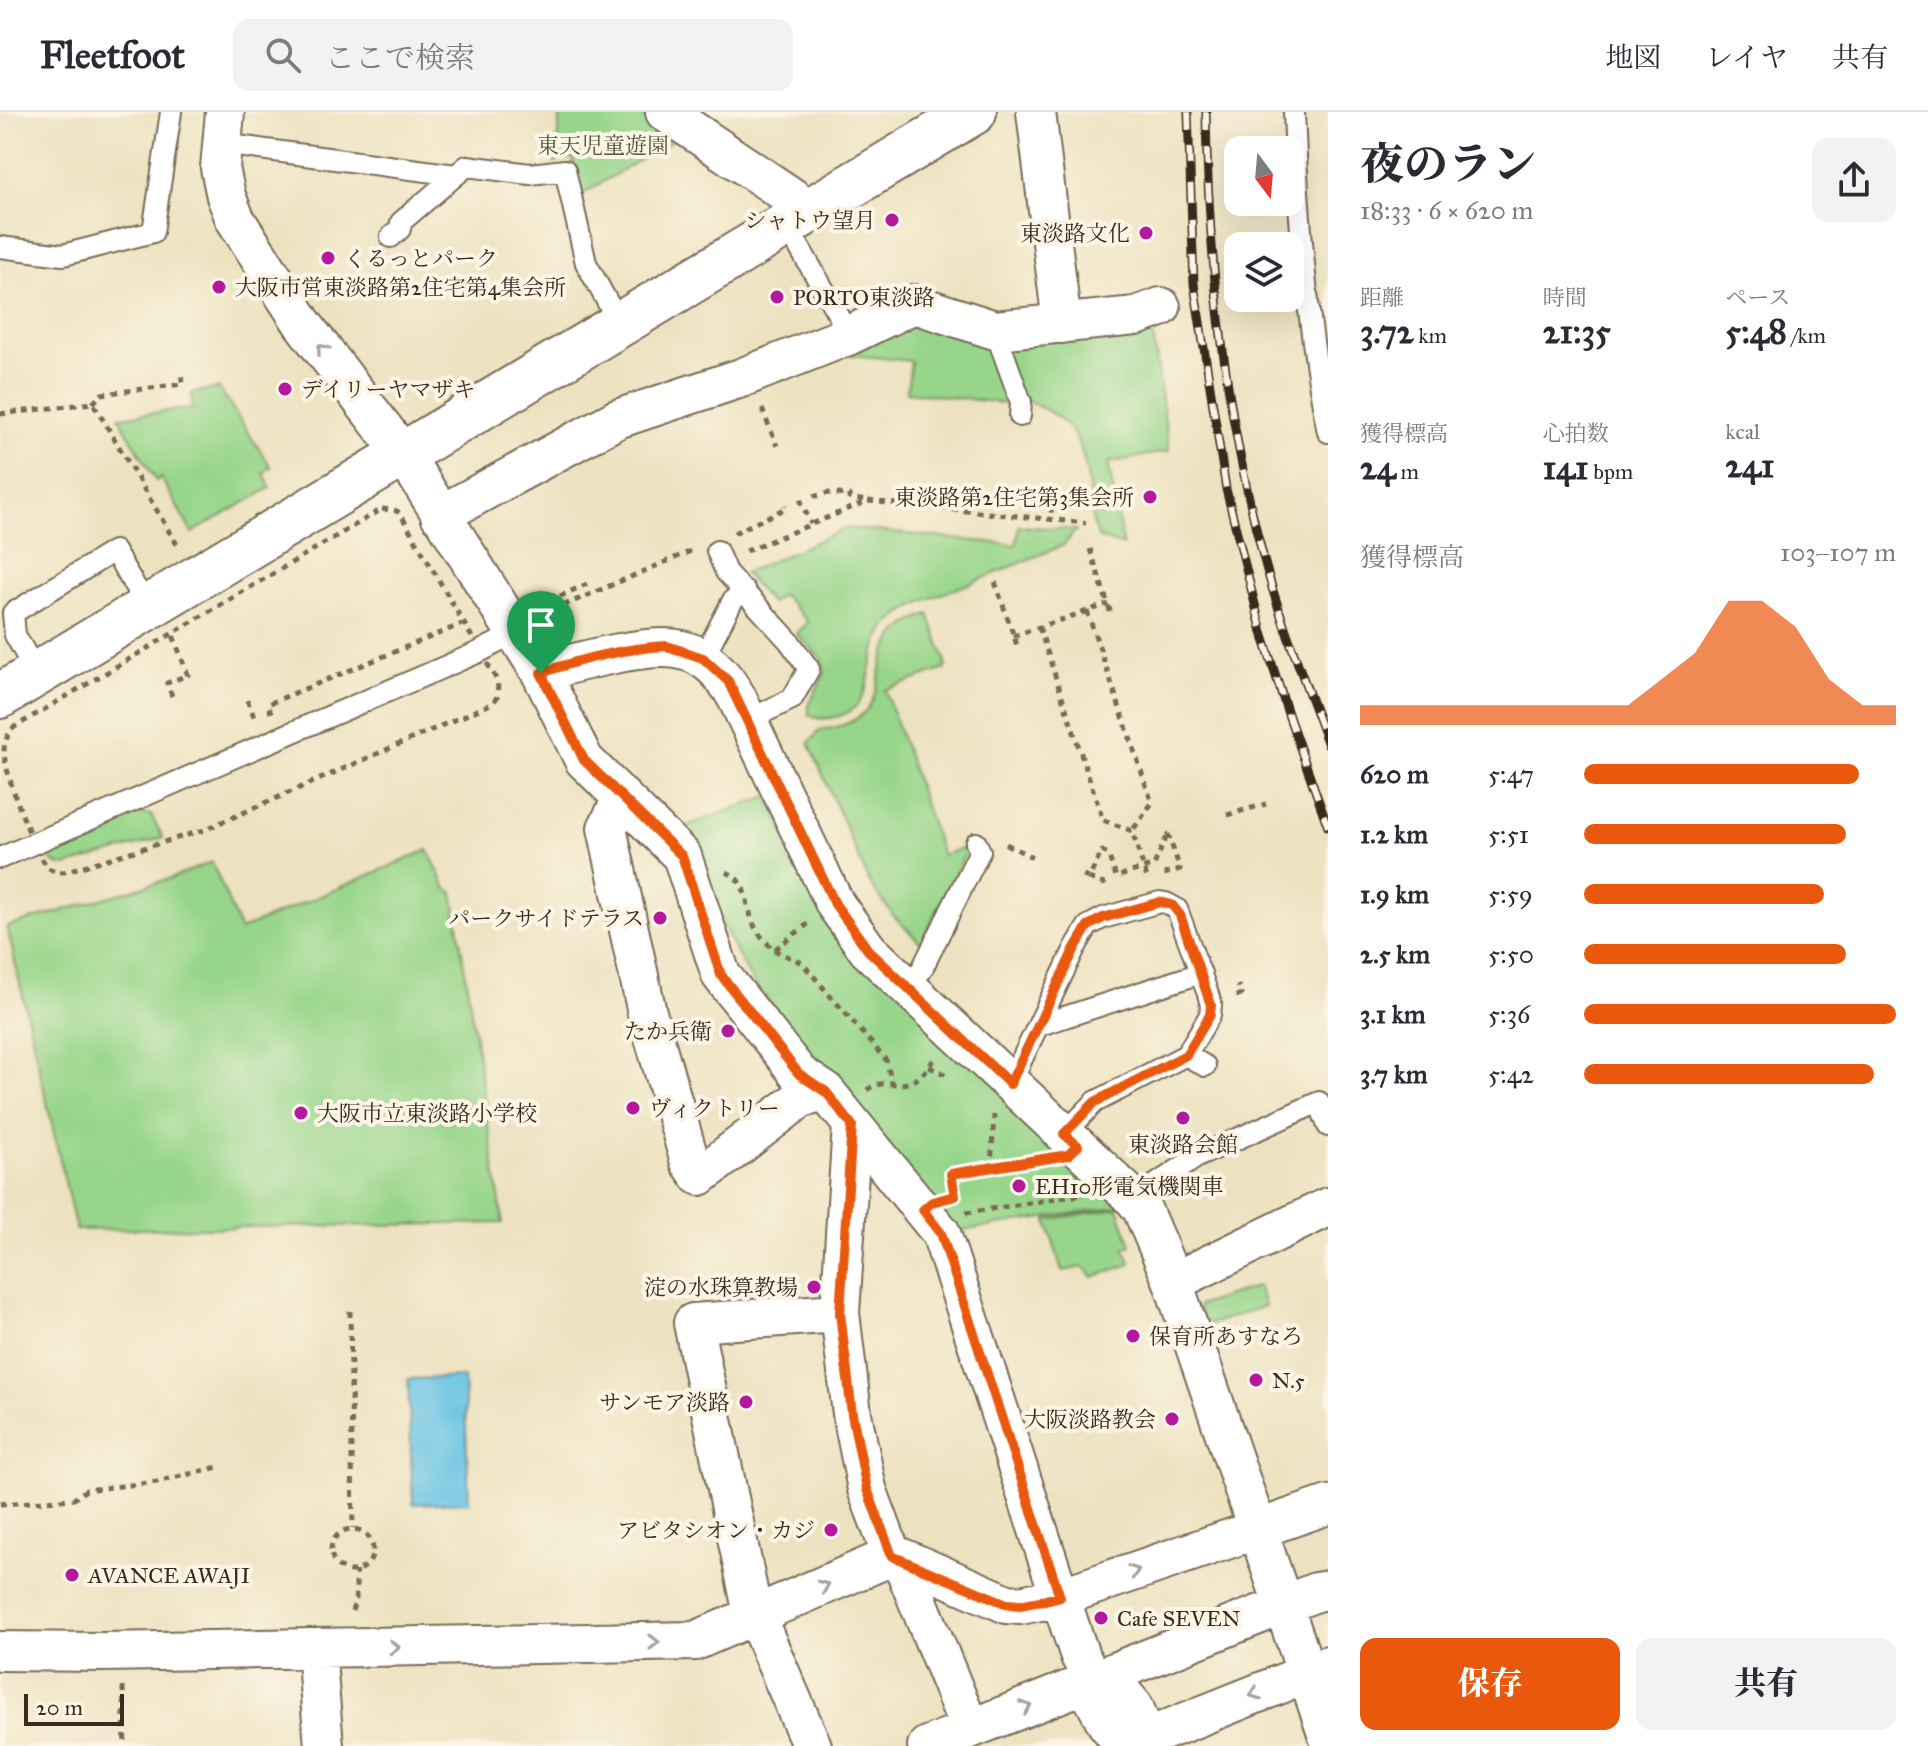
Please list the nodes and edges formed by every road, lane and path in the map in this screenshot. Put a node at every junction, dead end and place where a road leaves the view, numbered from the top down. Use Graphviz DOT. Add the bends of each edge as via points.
graph roads {
  1 [pos="171,112"];
  2 [pos="665,112"];
  3 [pos="974,112"];
  4 [pos="1036,112"];
  5 [pos="1294,112"];
  6 [pos="224,128"];
  7 [pos="456,175"];
  8 [pos="800,228"];
  9 [pos="391,237"];
  10 [pos="0,247"];
  11 [pos="1161,307"];
  12 [pos="1062,324"];
  13 [pos="620,325"];
  14 [pos="995,330"];
  15 [pos="850,335"];
  16 [pos="182,375"];
  17 [pos="93,403"];
  18 [pos="762,409"];
  19 [pos="0,414"];
  20 [pos="1020,416"];
  21 [pos="1328,432"];
  22 [pos="777,446"];
  23 [pos="404,455"];
  24 [pos="816,493"];
  25 [pos="800,499"];
  26 [pos="868,501"];
  27 [pos="1030,502"];
  28 [pos="785,505"];
  29 [pos="440,515"];
  30 [pos="1050,519"];
  31 [pos="1086,523"];
  32 [pos="811,524"];
  33 [pos="732,533"];
  34 [pos="1090,549"];
  35 [pos="714,553"];
  36 [pos="186,559"];
  37 [pos="995,582"];
  38 [pos="587,584"];
  39 [pos="745,591"];
  40 [pos="553,599"];
  41 [pos="1108,604"];
  42 [pos="565,605"];
  43 [pos="1087,611"];
  44 [pos="1112,617"];
  45 [pos="526,620"];
  46 [pos="556,621"];
  47 [pos="164,623"];
  48 [pos="1039,627"];
  49 [pos="1013,636"];
  50 [pos="1018,648"];
  51 [pos="479,652"];
  52 [pos="703,658"];
  53 [pos="541,673"];
  54 [pos="37,674"];
  55 [pos="0,696"];
  56 [pos="172,696"];
  57 [pos="247,700"];
  58 [pos="748,720"];
  59 [pos="258,727"];
  60 [pos="623,798"];
  61 [pos="1266,804"];
  62 [pos="1227,815"];
  63 [pos="1132,831"];
  64 [pos="1007,842"];
  65 [pos="35,843"];
  66 [pos="976,843"];
  67 [pos="1032,857"];
  68 [pos="0,858"];
  69 [pos="1144,868"];
  70 [pos="1164,874"];
  71 [pos="691,881"];
  72 [pos="1101,883"];
  73 [pos="1151,887"];
  74 [pos="835,904"];
  75 [pos="774,950"];
  76 [pos="1201,973"];
  77 [pos="905,987"];
  78 [pos="1040,1025"];
  79 [pos="1186,1055"];
  80 [pos="1205,1066"];
  81 [pos="954,1078"];
  82 [pos="893,1086"];
  83 [pos="826,1092"];
  84 [pos="1001,1096"];
  85 [pos="852,1125"];
  86 [pos="1328,1126"];
  87 [pos="1080,1149"];
  88 [pos="991,1168"];
  89 [pos="1134,1199"];
  90 [pos="939,1203"];
  91 [pos="1328,1207"];
  92 [pos="1173,1282"];
  93 [pos="350,1311"];
  94 [pos="840,1313"];
  95 [pos="222,1466"];
  96 [pos="0,1504"];
  97 [pos="1328,1505"];
  98 [pos="353,1528"];
  99 [pos="1256,1529"];
  100 [pos="896,1557"];
  101 [pos="356,1571"];
  102 [pos="1328,1590"];
  103 [pos="1060,1597"];
  104 [pos="1282,1605"];
  105 [pos="756,1615"];
  106 [pos="348,1620"];
  107 [pos="316,1648"];
  108 [pos="0,1651"];
  109 [pos="122,1652"];
  110 [pos="1317,1670"];
  111 [pos="1093,1680"];
  112 [pos="970,1729"];
  113 [pos="1328,1736"];
  114 [pos="1132,1745"];
  115 [pos="125,1746"];
  116 [pos="324,1746"];
  117 [pos="812,1746"];
  118 [pos="927,1746"];
  1 -- 10 [label="lane" via="153,232 63,255"];
  2 -- 8 [label="street" via="793,198"];
  3 -- 8 [label="street"];
  4 -- 12 [label="street"];
  5 -- 21 [label="lane" via="1305,278"];
  6 -- 7 [label="lane"];
  23 -- 6 [label="street, one-way" via="303,324 235,219 220,168"];
  7 -- 9 [label="lane"];
  7 -- 13 [label="lane" via="467,166 530,174 565,170 586,263"];
  8 -- 13 [label="street"];
  8 -- 15 [label="lane"];
  11 -- 12 [label="street" via="1136,316"];
  12 -- 14 [label="street"];
  13 -- 23 [label="street"];
  14 -- 15 [label="street" via="914,304"];
  14 -- 20 [label="lane" via="1021,402"];
  15 -- 29 [label="street" via="617,419"];
  16 -- 17 [label="path" via="183,384 102,394"];
  17 -- 19 [label="path"];
  17 -- 36 [label="path"];
  18 -- 22 [label="path"];
  23 -- 29 [label="street"];
  23 -- 47 [label="street"];
  24 -- 26 [label="path"];
  25 -- 32 [label="path"];
  26 -- 30 [label="path"];
  26 -- 32 [label="path"];
  27 -- 30 [label="path" via="1052,505"];
  28 -- 33 [label="path"];
  29 -- 45 [label="street"];
  30 -- 31 [label="path"];
  32 -- 35 [label="path"];
  34 -- 41 [label="path"];
  35 -- 39 [label="lane"];
  35 -- 42 [label="path"];
  37 -- 49 [label="path"];
  38 -- 40 [label="path"];
  39 -- 52 [label="lane" via="733,600"];
  39 -- 58 [label="lane" via="809,669 792,699"];
  40 -- 42 [label="path"];
  40 -- 45 [label="path"];
  41 -- 43 [label="path"];
  41 -- 44 [label="path"];
  42 -- 46 [label="path"];
  43 -- 48 [label="path"];
  43 -- 63 [label="path" via="1152,803"];
  45 -- 51 [label="lane"];
  45 -- 53 [label="street"];
  47 -- 51 [label="path" via="375,512 390,509 401,515"];
  47 -- 54 [label="street"];
  47 -- 54 [label="lane" via="114,551 13,613 15,635"];
  47 -- 56 [label="path" via="188,675 167,683"];
  47 -- 65 [label="path" via="6,738 4,757"];
  48 -- 49 [label="path"];
  48 -- 63 [label="path" via="1103,820"];
  49 -- 50 [label="path"];
  51 -- 65 [label="lane"];
  51 -- 65 [label="path" via="499,689 487,707 204,830 64,872 47,866"];
  52 -- 53 [label="street" via="667,646 650,647"];
  52 -- 58 [label="street" via="728,681"];
  53 -- 60 [label="street" via="584,760"];
  54 -- 55 [label="street"];
  57 -- 59 [label="path"];
  58 -- 74 [label="street"];
  60 -- 71 [label="street" via="682,856"];
  60 -- 83 [label="street" via="607,828 647,1013 690,1162 700,1176 801,1098"];
  61 -- 62 [label="path"];
  63 -- 69 [label="path"];
  64 -- 67 [label="path"];
  65 -- 68 [label="lane"];
  66 -- 77 [label="lane" via="980,851 941,931 921,971"];
  69 -- 70 [label="path" via="1154,865 1171,833 1180,869"];
  69 -- 72 [label="path" via="1116,877 1102,851 1086,877"];
  69 -- 73 [label="path"];
  71 -- 75 [label="path" via="723,871 734,875 742,884 757,932"];
  71 -- 83 [label="street" via="721,975 799,1074"];
  74 -- 75 [label="path"];
  74 -- 77 [label="street" via="868,950"];
  75 -- 82 [label="path" via="802,963 886,1060"];
  76 -- 78 [label="lane"];
  76 -- 78 [label="lane" via="1172,905 1160,902 1103,918 1088,926 1079,940"];
  76 -- 79 [label="lane" via="1210,1015"];
  77 -- 84 [label="street"];
  78 -- 84 [label="lane"];
  79 -- 80 [label="lane"];
  79 -- 87 [label="lane" via="1095,1102"];
  81 -- 82 [label="path" via="929,1067 921,1077"];
  82 -- 85 [label="path" via="875,1084 853,1102"];
  83 -- 85 [label="street"];
  84 -- 87 [label="street"];
  84 -- 88 [label="path"];
  85 -- 90 [label="street"];
  85 -- 94 [label="street"];
  86 -- 89 [label="lane" via="1319,1102 1197,1157"];
  87 -- 88 [label="path"];
  87 -- 89 [label="street"];
  87 -- 90 [label="path" via="1085,1194 958,1214"];
  88 -- 90 [label="path" via="951,1174"];
  89 -- 92 [label="street"];
  90 -- 103 [label="street" via="941,1233"];
  91 -- 92 [label="street"];
  92 -- 99 [label="street"];
  93 -- 98 [label="path"];
  94 -- 100 [label="street" via="867,1489"];
  94 -- 105 [label="street" via="693,1323"];
  95 -- 96 [label="path" via="157,1482 86,1490 74,1499"];
  97 -- 99 [label="street"];
  98 -- 101 [label="path" via="371,1538 374,1552"];
  98 -- 101 [label="path" via="333,1540 331,1555 341,1568"];
  103 -- 99 [label="street, one-way"];
  99 -- 104 [label="street"];
  100 -- 103 [label="street" via="1007,1604"];
  105 -- 100 [label="street, one-way"];
  100 -- 112 [label="street"];
  101 -- 106 [label="path" via="356,1599"];
  102 -- 104 [label="street"];
  103 -- 111 [label="street"];
  104 -- 110 [label="street"];
  104 -- 111 [label="street"];
  107 -- 105 [label="street, one-way" via="683,1642"];
  105 -- 117 [label="street"];
  107 -- 109 [label="street"];
  107 -- 116 [label="street"];
  108 -- 109 [label="street"];
  109 -- 115 [label="path"];
  110 -- 113 [label="street"];
  110 -- 114 [label="street, one-way"];
  112 -- 111 [label="street, one-way"];
  111 -- 114 [label="street" via="1113,1682 1134,1707 1142,1727"];
  112 -- 118 [label="street"];
}
